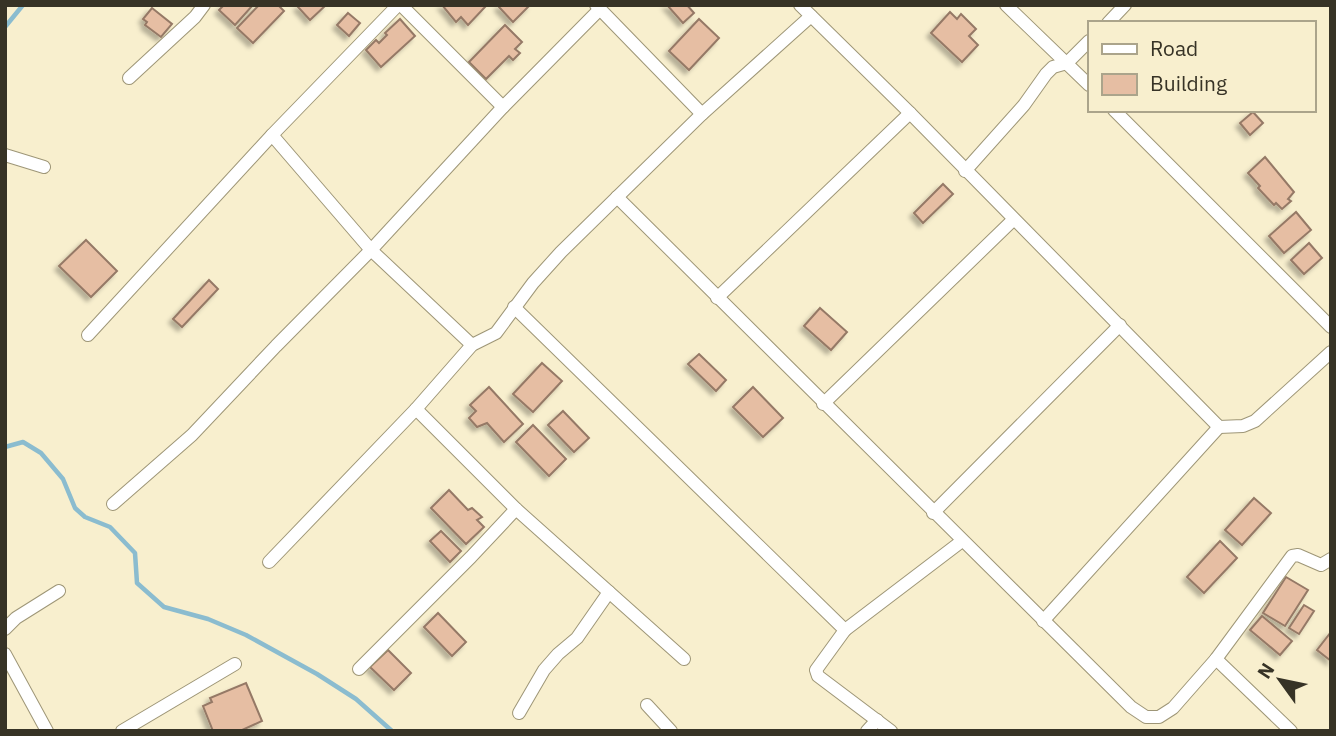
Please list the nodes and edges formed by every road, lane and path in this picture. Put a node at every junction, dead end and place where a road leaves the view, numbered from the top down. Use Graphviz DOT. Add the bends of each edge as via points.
graph roads {
  1 [pos="204,5"];
  2 [pos="399,5"];
  3 [pos="800,5"];
  4 [pos="1006,5"];
  5 [pos="1125,5"];
  6 [pos="598,7"];
  7 [pos="811,16"];
  8 [pos="1110,21"];
  9 [pos="1088,42"];
  10 [pos="1067,63"];
  11 [pos="129,78"];
  12 [pos="1088,84"];
  13 [pos="503,107"];
  14 [pos="1116,112"];
  15 [pos="910,113"];
  16 [pos="702,114"];
  17 [pos="272,135"];
  18 [pos="5,155"];
  19 [pos="44,167"];
  20 [pos="965,171"];
  21 [pos="617,197"];
  22 [pos="1013,219"];
  23 [pos="371,250"];
  24 [pos="717,298"];
  25 [pos="514,307"];
  26 [pos="1120,325"];
  27 [pos="1331,327"];
  28 [pos="88,335"];
  29 [pos="472,345"];
  30 [pos="1331,352"];
  31 [pos="823,404"];
  32 [pos="416,409"];
  33 [pos="1219,427"];
  34 [pos="113,504"];
  35 [pos="516,509"];
  36 [pos="933,513"];
  37 [pos="962,541"];
  38 [pos="1331,559"];
  39 [pos="269,562"];
  40 [pos="60,590"];
  41 [pos="609,592"];
  42 [pos="1043,621"];
  43 [pos="5,629"];
  44 [pos="845,630"];
  45 [pos="5,654"];
  46 [pos="684,659"];
  47 [pos="1216,659"];
  48 [pos="235,664"];
  49 [pos="359,669"];
  50 [pos="647,705"];
  51 [pos="519,713"];
  52 [pos="877,719"];
  53 [pos="125,730"];
  54 [pos="47,731"];
  55 [pos="671,731"];
  56 [pos="867,731"];
  57 [pos="891,731"];
  58 [pos="1291,731"];
  1 -- 11 [label="street"];
  2 -- 13 [label="street"];
  2 -- 17 [label="street"];
  3 -- 7 [label="street"];
  4 -- 10 [label="street"];
  5 -- 8 [label="street"];
  6 -- 13 [label="street"];
  6 -- 16 [label="street"];
  7 -- 15 [label="street"];
  7 -- 16 [label="street"];
  9 -- 10 [label="street"];
  10 -- 12 [label="street"];
  10 -- 20 [label="street" via="1045,74 1024,105"];
  13 -- 23 [label="street"];
  14 -- 27 [label="street"];
  15 -- 20 [label="street"];
  15 -- 24 [label="street"];
  16 -- 21 [label="street"];
  17 -- 23 [label="street"];
  17 -- 28 [label="street"];
  18 -- 19 [label="street"];
  20 -- 22 [label="street"];
  21 -- 24 [label="street"];
  21 -- 25 [label="street"];
  22 -- 26 [label="street"];
  22 -- 31 [label="street"];
  23 -- 29 [label="street"];
  23 -- 34 [label="street" via="192,435"];
  24 -- 31 [label="street"];
  25 -- 29 [label="street" via="496,333"];
  25 -- 44 [label="street"];
  26 -- 33 [label="street"];
  26 -- 36 [label="street"];
  29 -- 32 [label="street"];
  30 -- 33 [label="street" via="1255,421"];
  31 -- 36 [label="street"];
  32 -- 35 [label="street"];
  32 -- 39 [label="street"];
  33 -- 42 [label="street"];
  35 -- 41 [label="street"];
  35 -- 49 [label="street"];
  36 -- 37 [label="street"];
  37 -- 42 [label="street"];
  37 -- 44 [label="street"];
  38 -- 47 [label="street" via="1321,565 1292,556"];
  40 -- 43 [label="street"];
  41 -- 46 [label="street"];
  41 -- 51 [label="street" via="577,639 544,670"];
  42 -- 47 [label="street" via="1131,708 1146,717 1159,717 1173,708"];
  44 -- 52 [label="street" via="816,673"];
  45 -- 54 [label="street"];
  47 -- 58 [label="street"];
  48 -- 53 [label="street"];
  50 -- 55 [label="street"];
  52 -- 56 [label="street"];
  52 -- 57 [label="street"];
}
